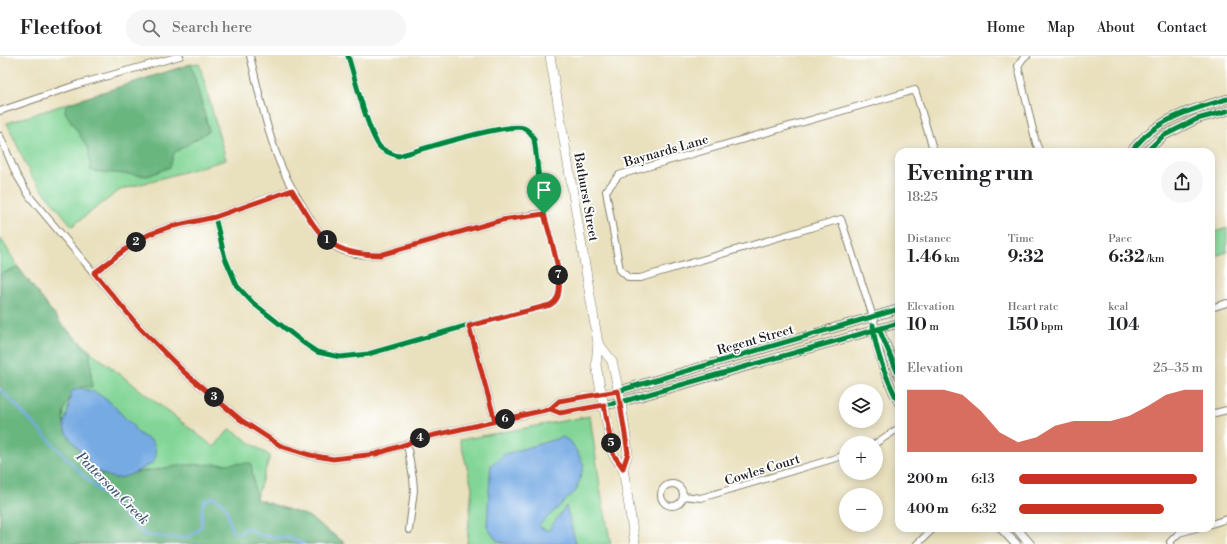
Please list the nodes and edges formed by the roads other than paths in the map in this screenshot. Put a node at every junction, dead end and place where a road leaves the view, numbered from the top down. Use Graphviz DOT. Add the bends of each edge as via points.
graph roads {
  1 [pos="152,56"];
  2 [pos="180,56"];
  3 [pos="250,56"];
  4 [pos="348,56"];
  5 [pos="550,56"];
  6 [pos="1027,56"];
  7 [pos="154,64"];
  8 [pos="1227,99"];
  9 [pos="1227,111"];
  10 [pos="0,112"];
  11 [pos="0,136"];
  12 [pos="933,148"];
  13 [pos="1038,148"];
  14 [pos="1134,148"];
  15 [pos="1150,148"];
  16 [pos="292,190"];
  17 [pos="544,214"];
  18 [pos="215,217"];
  19 [pos="94,273"];
  20 [pos="1227,303"];
  21 [pos="1215,307"];
  22 [pos="895,310"];
  23 [pos="873,317"];
  24 [pos="895,324"];
  25 [pos="469,326"];
  26 [pos="876,330"];
  27 [pos="598,343"];
  28 [pos="895,368"];
  29 [pos="618,391"];
  30 [pos="601,394"];
  31 [pos="895,395"];
  32 [pos="620,402"];
  33 [pos="604,405"];
  34 [pos="550,409"];
  35 [pos="1227,410"];
  36 [pos="1215,413"];
  37 [pos="495,421"];
  38 [pos="895,431"];
  39 [pos="883,439"];
  40 [pos="407,444"];
  41 [pos="839,457"];
  42 [pos="623,468"];
  43 [pos="684,496"];
  44 [pos="1227,519"];
  45 [pos="1215,523"];
  46 [pos="409,530"];
  47 [pos="930,532"];
  48 [pos="1005,532"];
  49 [pos="1020,532"];
  50 [pos="1182,532"];
  51 [pos="635,544"];
  52 [pos="917,544"];
  53 [pos="1016,544"];
  54 [pos="1030,544"];
  55 [pos="1171,544"];
  1 -- 7 [label="street"];
  2 -- 7 [label="street"];
  3 -- 16 [label="street" via="275,150"];
  4 -- 17 [label="street" via="369,125 380,147 390,153 398,156 499,129 523,128 530,132 534,139"];
  5 -- 27 [label="main road, Bathurst Street"];
  6 -- 13 [label="street" via="1018,66"];
  7 -- 10 [label="street" via="79,84"];
  8 -- 14 [label="street" via="1182,113 1148,133"];
  9 -- 15 [label="street" via="1197,120 1163,136"];
  11 -- 19 [label="street" via="16,174 30,197"];
  12 -- 23 [label="street, Baynards Lane" via="915,90 619,175 606,191 620,270 629,278 640,278 841,219"];
  16 -- 17 [label="street" via="317,230 330,242 339,249 368,255 380,255 502,220"];
  16 -- 18 [label="street"];
  17 -- 25 [label="street" via="559,279 555,302"];
  18 -- 19 [label="street" via="150,234"];
  18 -- 25 [label="street" via="225,258 237,286 253,303 317,352 340,357 368,354"];
  19 -- 40 [label="street" via="140,328 185,373 241,420 281,446 333,459 376,454"];
  20 -- 21 [label="street"];
  22 -- 23 [label="street, Regent Street"];
  23 -- 26 [label="street"];
  23 -- 29 [label="street, Regent Street"];
  24 -- 26 [label="street, Regent Street"];
  25 -- 37 [label="street"];
  26 -- 28 [label="street"];
  26 -- 31 [label="street" via="875,338"];
  26 -- 32 [label="street, Regent Street"];
  27 -- 29 [label="main road, Bathurst Street" via="612,361"];
  27 -- 30 [label="main road, Bathurst Street" via="596,365"];
  29 -- 30 [label="street"];
  29 -- 32 [label="main road, Bathurst Street"];
  30 -- 33 [label="main road, Bathurst Street"];
  30 -- 34 [label="street" via="559,401"];
  32 -- 33 [label="street, Regent Street"];
  32 -- 42 [label="main road, Bathurst Street" via="628,453"];
  33 -- 34 [label="street" via="560,413"];
  33 -- 42 [label="main road, Bathurst Street" via="613,454"];
  34 -- 37 [label="street"];
  35 -- 36 [label="street"];
  37 -- 40 [label="street" via="417,439"];
  38 -- 39 [label="street"];
  40 -- 46 [label="street" via="414,490"];
  41 -- 43 [label="street, Cowles Court" via="700,498"];
  42 -- 51 [label="main road, Bathurst Street"];
  44 -- 45 [label="street"];
  47 -- 52 [label="street"];
  48 -- 53 [label="street"];
  49 -- 54 [label="street"];
  50 -- 55 [label="street" via="1170,542"];
}
